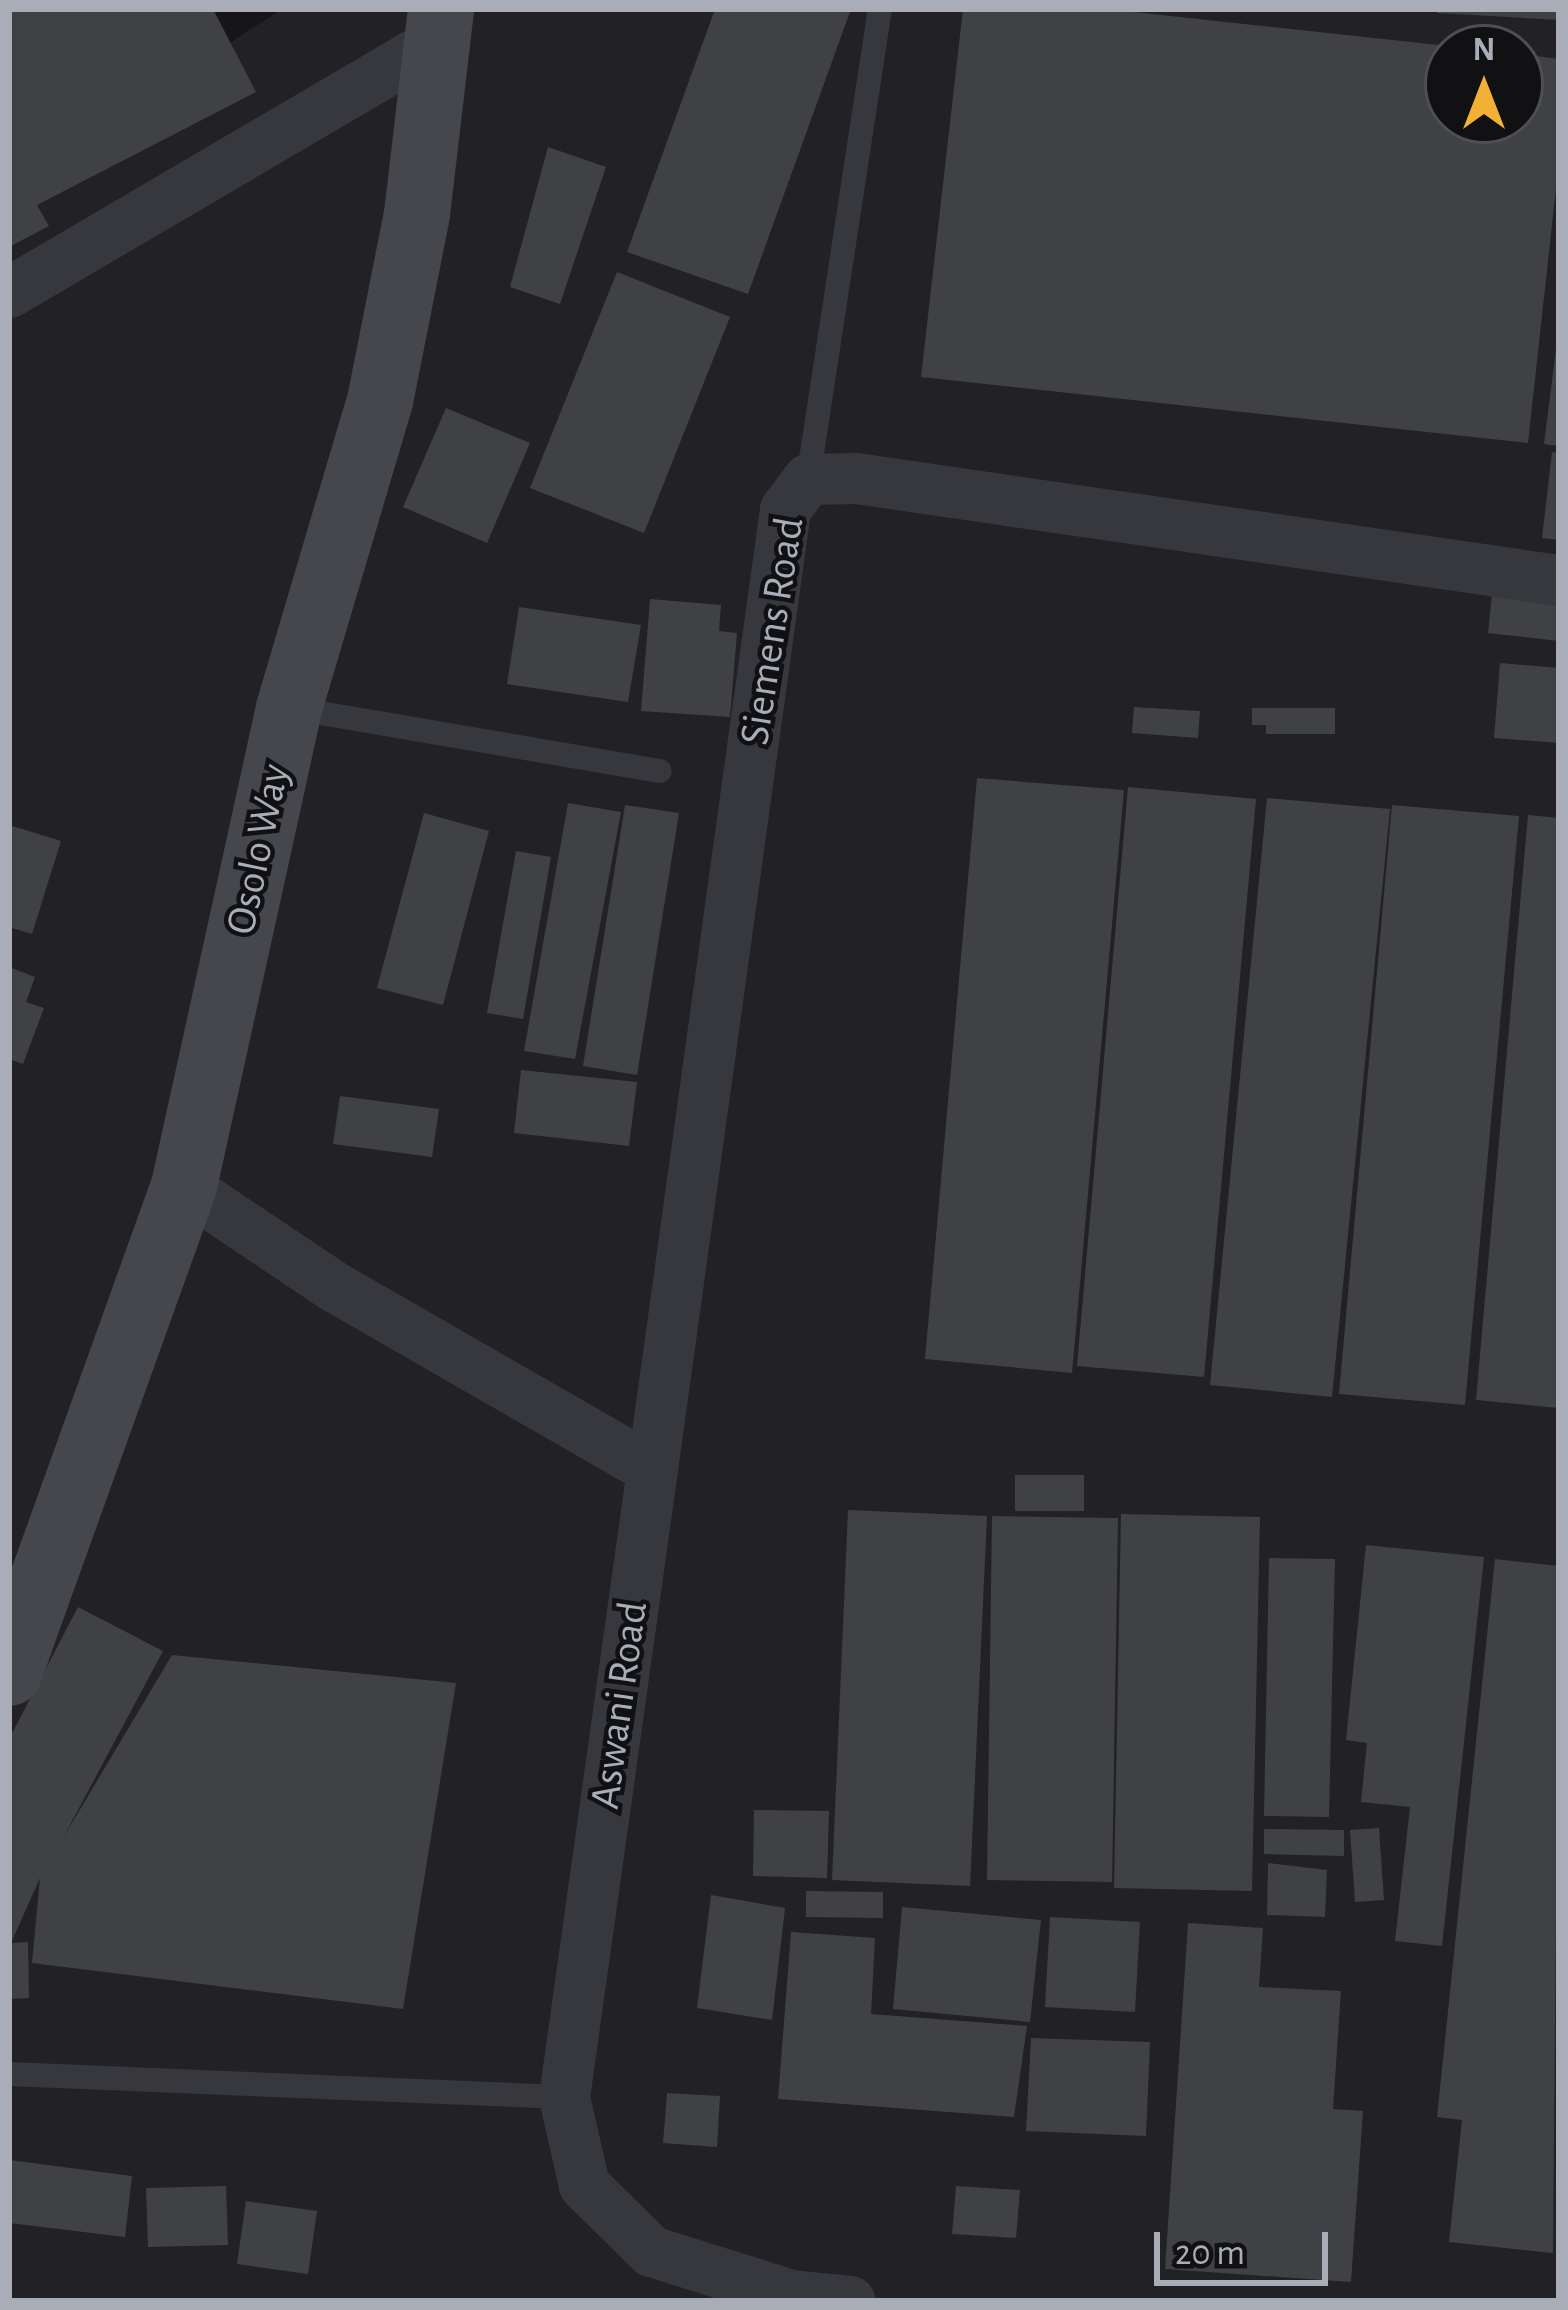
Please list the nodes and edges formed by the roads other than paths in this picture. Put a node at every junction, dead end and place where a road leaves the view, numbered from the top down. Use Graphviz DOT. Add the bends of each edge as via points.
graph roads {
  1 [pos="880,9"];
  2 [pos="440,24"];
  3 [pos="9,292"];
  4 [pos="808,479"];
  5 [pos="1559,580"];
  6 [pos="289,707"];
  7 [pos="660,771"];
  8 [pos="184,1186"];
  9 [pos="652,1468"];
  10 [pos="9,1672"];
  11 [pos="9,2074"];
  12 [pos="564,2097"];
  13 [pos="850,2301"];
  1 -- 4 [label="lane"];
  2 -- 3 [label="street"];
  2 -- 6 [label="main road, Osolo Way" via="380,401"];
  4 -- 5 [label="street, Siemens Road" via="856,478"];
  4 -- 9 [label="street, Siemens Road" via="785,508"];
  6 -- 7 [label="lane"];
  6 -- 8 [label="main road, Osolo Way"];
  8 -- 9 [label="street" via="335,1287"];
  8 -- 10 [label="main road, Osolo Way"];
  9 -- 12 [label="street, Aswani Road"];
  11 -- 12 [label="lane"];
  12 -- 13 [label="street, Aswani Road" via="584,2185 651,2251 791,2295"];
}
